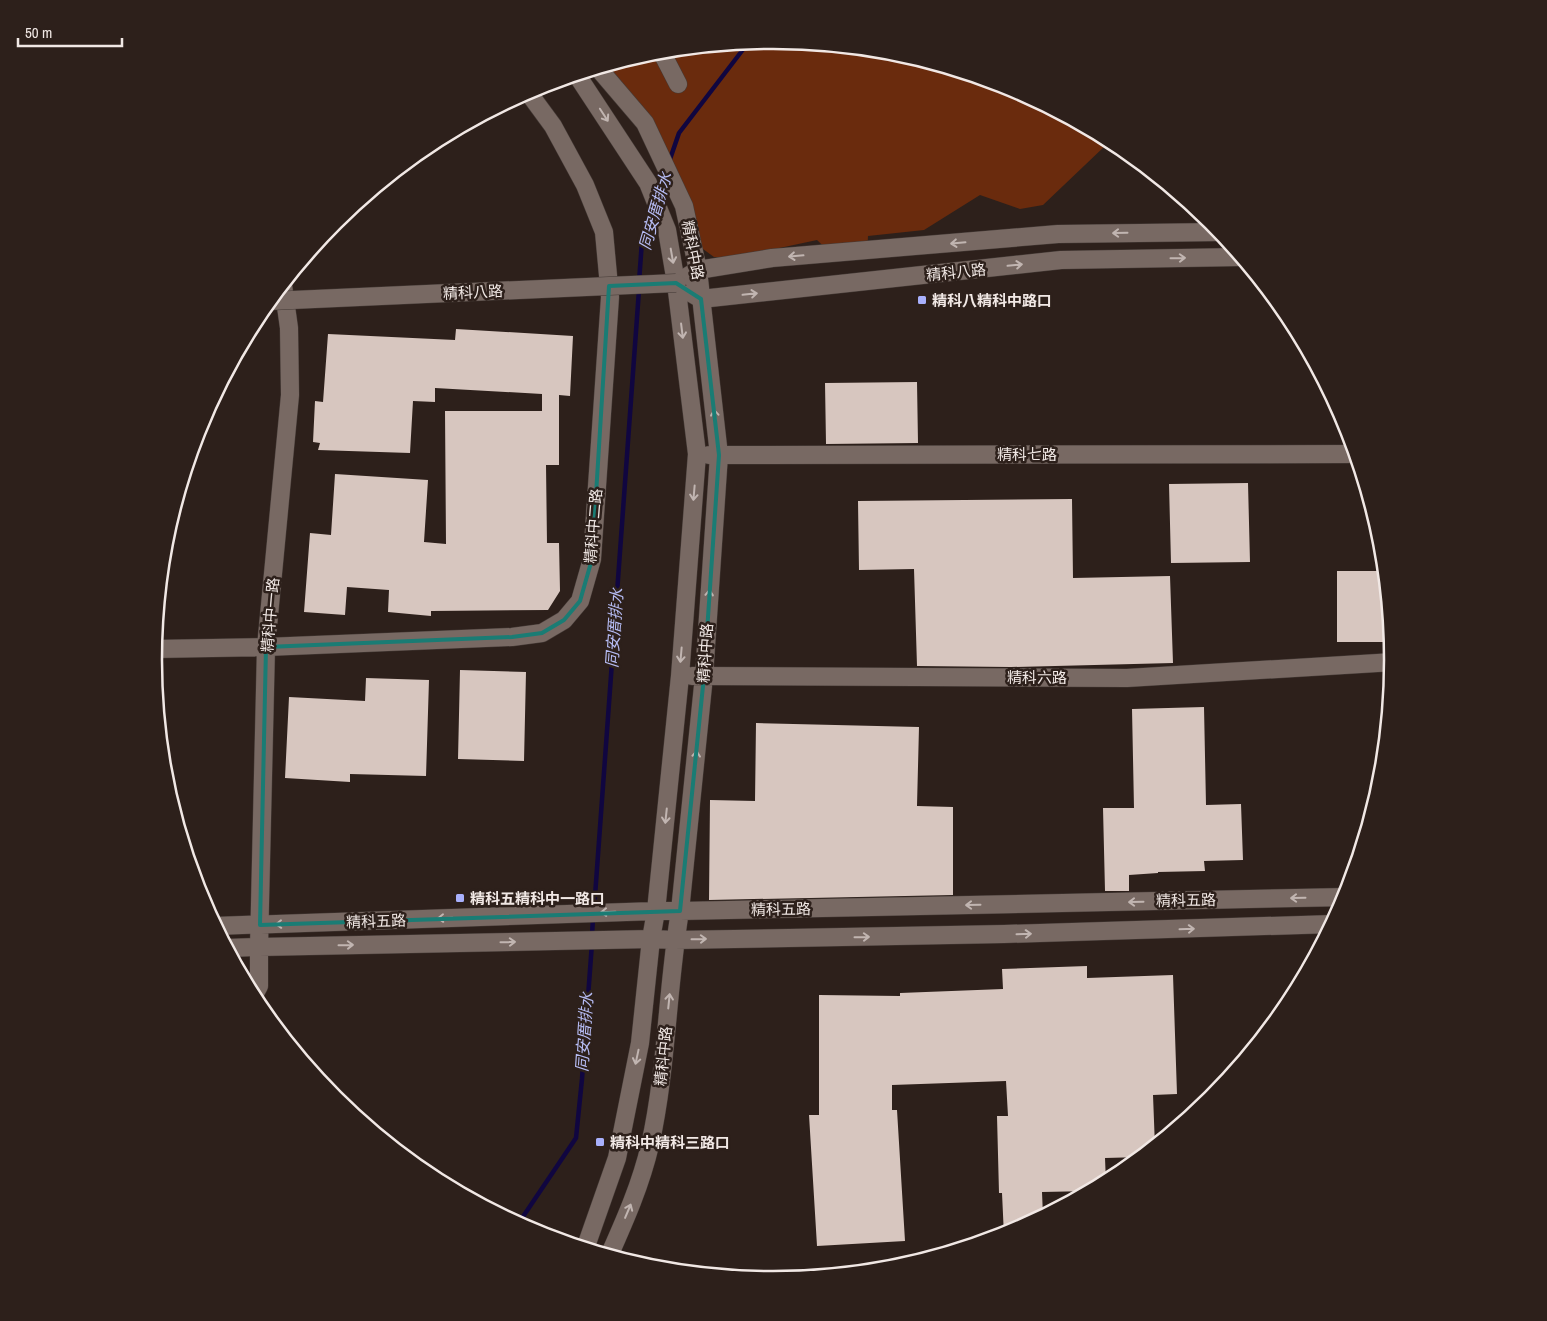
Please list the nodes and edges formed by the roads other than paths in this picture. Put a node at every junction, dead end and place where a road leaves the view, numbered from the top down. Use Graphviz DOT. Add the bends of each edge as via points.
graph roads {
  1 [pos="666,59"];
  2 [pos="603,74"];
  3 [pos="581,80"];
  4 [pos="678,84"];
  5 [pos="533,98"];
  6 [pos="1210,232"];
  7 [pos="1233,257"];
  8 [pos="698,270"];
  9 [pos="676,283"];
  10 [pos="284,294"];
  11 [pos="701,299"];
  12 [pos="279,301"];
  13 [pos="697,454"];
  14 [pos="1349,454"];
  15 [pos="719,455"];
  16 [pos="266,647"];
  17 [pos="162,649"];
  18 [pos="1385,663"];
  19 [pos="680,676"];
  20 [pos="704,676"];
  21 [pos="1338,897"];
  22 [pos="656,911"];
  23 [pos="680,911"];
  24 [pos="1325,924"];
  25 [pos="260,925"];
  26 [pos="223,926"];
  27 [pos="651,939"];
  28 [pos="675,940"];
  29 [pos="259,946"];
  30 [pos="234,948"];
  31 [pos="258,988"];
  32 [pos="588,1243"];
  33 [pos="612,1250"];
  1 -- 4 [label="street"];
  2 -- 8 [label="street, 精科中路" via="645,123 684,206"];
  3 -- 9 [label="street, 精科中路, one-way" via="648,183 667,230"];
  5 -- 16 [label="street, 精科中二路" via="554,126 585,185 604,232 610,296 607,345 592,559 580,601 564,620 542,633"];
  6 -- 8 [label="street, 精科八路, one-way" via="1058,234 772,258"];
  11 -- 7 [label="street, 精科八路, one-way" via="1061,260"];
  8 -- 9 [label="street, 精科八路"];
  8 -- 11 [label="street, 精科中路"];
  9 -- 11 [label="street"];
  9 -- 12 [label="street, 精科八路, bridge"];
  9 -- 13 [label="street, 精科中路, one-way"];
  10 -- 16 [label="street, 精科中一路" via="289,328 290,395"];
  15 -- 11 [label="street, 精科中路, one-way"];
  13 -- 15 [label="street, 精科七路"];
  13 -- 19 [label="street, 精科中路, one-way"];
  14 -- 15 [label="street, 精科七路"];
  20 -- 15 [label="street, 精科中路, one-way"];
  16 -- 17 [label="street, 精科中二路"];
  16 -- 25 [label="street, 精科中一路"];
  18 -- 20 [label="street, 精科六路" via="1127,678"];
  19 -- 20 [label="street, 精科六路"];
  19 -- 22 [label="street, 精科中路, one-way"];
  23 -- 20 [label="street, 精科中路, one-way"];
  21 -- 23 [label="street, 精科五路, one-way"];
  22 -- 23 [label="street, 精科五路"];
  22 -- 25 [label="street, 精科五路, one-way"];
  22 -- 27 [label="street, 精科中路"];
  23 -- 28 [label="street, 精科中路"];
  28 -- 24 [label="street, 精科五路, one-way"];
  25 -- 26 [label="street, 精科五路"];
  25 -- 29 [label="street, 精科中一路"];
  27 -- 28 [label="street, 精科五路"];
  29 -- 27 [label="street, 精科五路, one-way"];
  27 -- 32 [label="street, 精科中路, one-way" via="640,1043 617,1158"];
  33 -- 28 [label="street, 精科中路, one-way" via="637,1192 650,1145 659,1093"];
  29 -- 30 [label="street, 精科五路"];
  29 -- 31 [label="street, 精科中一路"];
}
